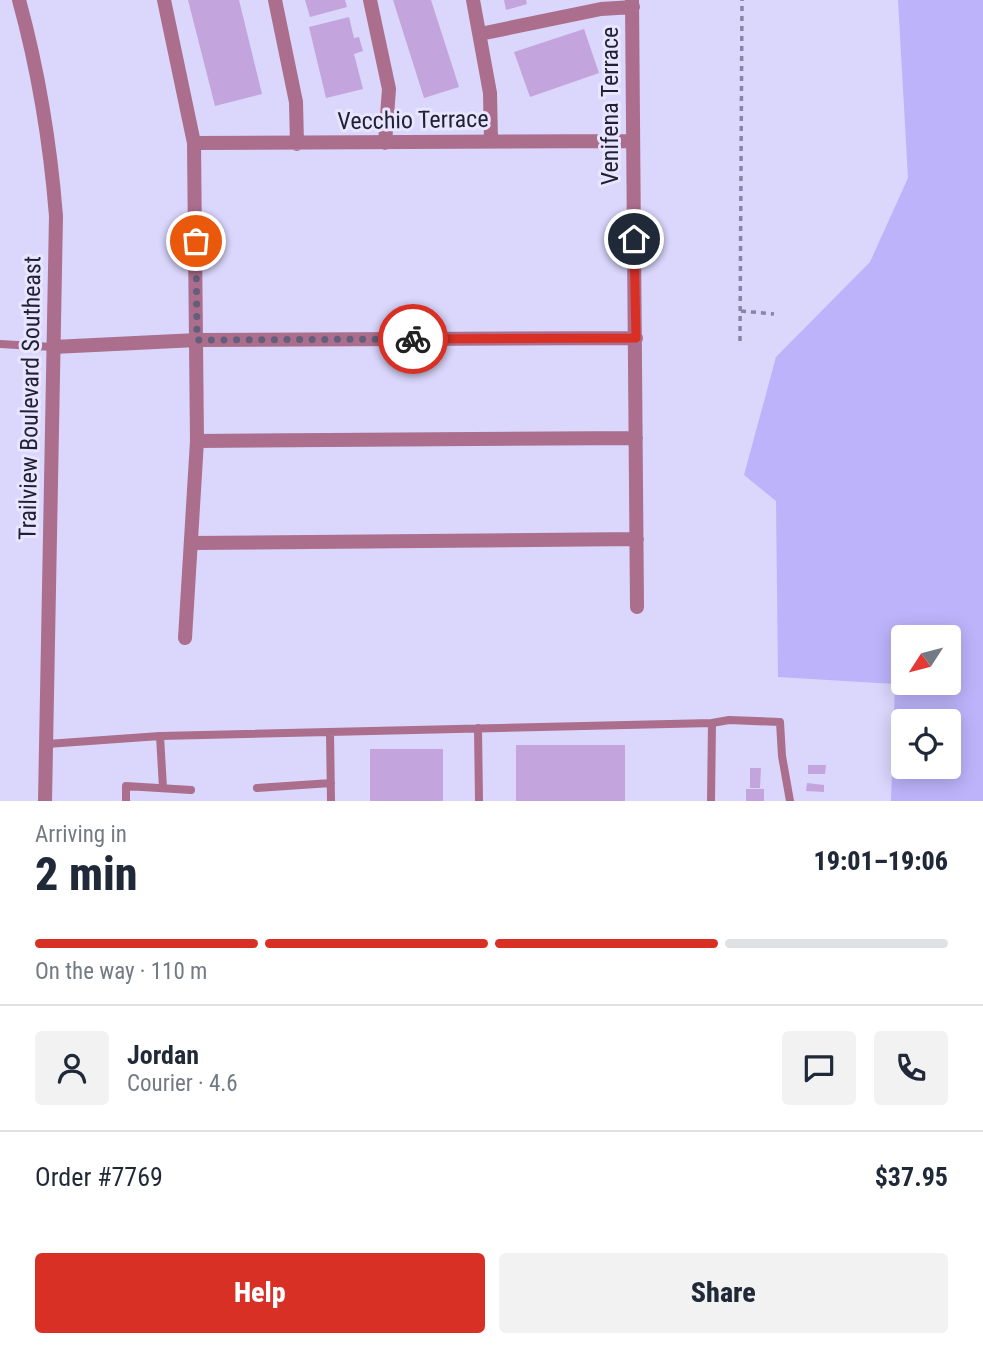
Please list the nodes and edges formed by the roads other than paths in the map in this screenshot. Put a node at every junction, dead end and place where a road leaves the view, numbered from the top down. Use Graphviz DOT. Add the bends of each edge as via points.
graph roads {
  1 [pos="19,0"];
  2 [pos="164,0"];
  3 [pos="275,0"];
  4 [pos="370,0"];
  5 [pos="473,0"];
  6 [pos="632,4"];
  7 [pos="481,34"];
  8 [pos="491,141"];
  9 [pos="633,141"];
  10 [pos="194,143"];
  11 [pos="386,143"];
  12 [pos="297,144"];
  13 [pos="636,338"];
  14 [pos="197,340"];
  15 [pos="0,344"];
  16 [pos="53,347"];
  17 [pos="636,438"];
  18 [pos="197,440"];
  19 [pos="637,539"];
  20 [pos="191,543"];
  21 [pos="637,607"];
  22 [pos="185,638"];
  23 [pos="712,723"];
  24 [pos="478,728"];
  25 [pos="330,732"];
  26 [pos="160,736"];
  27 [pos="47,744"];
  28 [pos="331,783"];
  29 [pos="163,788"];
  30 [pos="257,788"];
  31 [pos="191,790"];
  32 [pos="45,801"];
  33 [pos="126,801"];
  34 [pos="331,801"];
  35 [pos="479,801"];
  36 [pos="711,801"];
  37 [pos="790,801"];
  1 -- 16 [label="street, Trailview Boulevard Southeast" via="50,134 56,216"];
  2 -- 10 [label="street"];
  3 -- 12 [label="street" via="296,102"];
  4 -- 11 [label="street" via="388,89"];
  5 -- 7 [label="street"];
  6 -- 7 [label="street"];
  6 -- 9 [label="street, Venifena Terrace"];
  7 -- 8 [label="street"];
  8 -- 9 [label="street, Vecchio Terrace"];
  8 -- 11 [label="street, Vecchio Terrace"];
  9 -- 13 [label="street, Venifena Terrace"];
  10 -- 12 [label="street, Vecchio Terrace"];
  10 -- 14 [label="street"];
  11 -- 12 [label="street, Vecchio Terrace"];
  13 -- 14 [label="street"];
  13 -- 17 [label="street, Venifena Terrace"];
  14 -- 16 [label="street"];
  14 -- 18 [label="street"];
  15 -- 16 [label="lane"];
  16 -- 27 [label="street, Trailview Boulevard Southeast"];
  17 -- 18 [label="street"];
  17 -- 19 [label="street, Venifena Terrace"];
  18 -- 20 [label="street"];
  19 -- 20 [label="street"];
  19 -- 21 [label="street, Venifena Terrace"];
  20 -- 22 [label="street"];
  23 -- 24 [label="lane"];
  23 -- 36 [label="lane"];
  23 -- 37 [label="lane" via="780,722"];
  24 -- 25 [label="lane"];
  24 -- 35 [label="lane"];
  25 -- 26 [label="lane"];
  25 -- 28 [label="lane"];
  26 -- 27 [label="lane"];
  26 -- 29 [label="lane"];
  27 -- 32 [label="street, Trailview Boulevard Southeast"];
  28 -- 30 [label="lane"];
  28 -- 34 [label="lane"];
  29 -- 31 [label="lane"];
  29 -- 33 [label="lane" via="126,786"];
}
